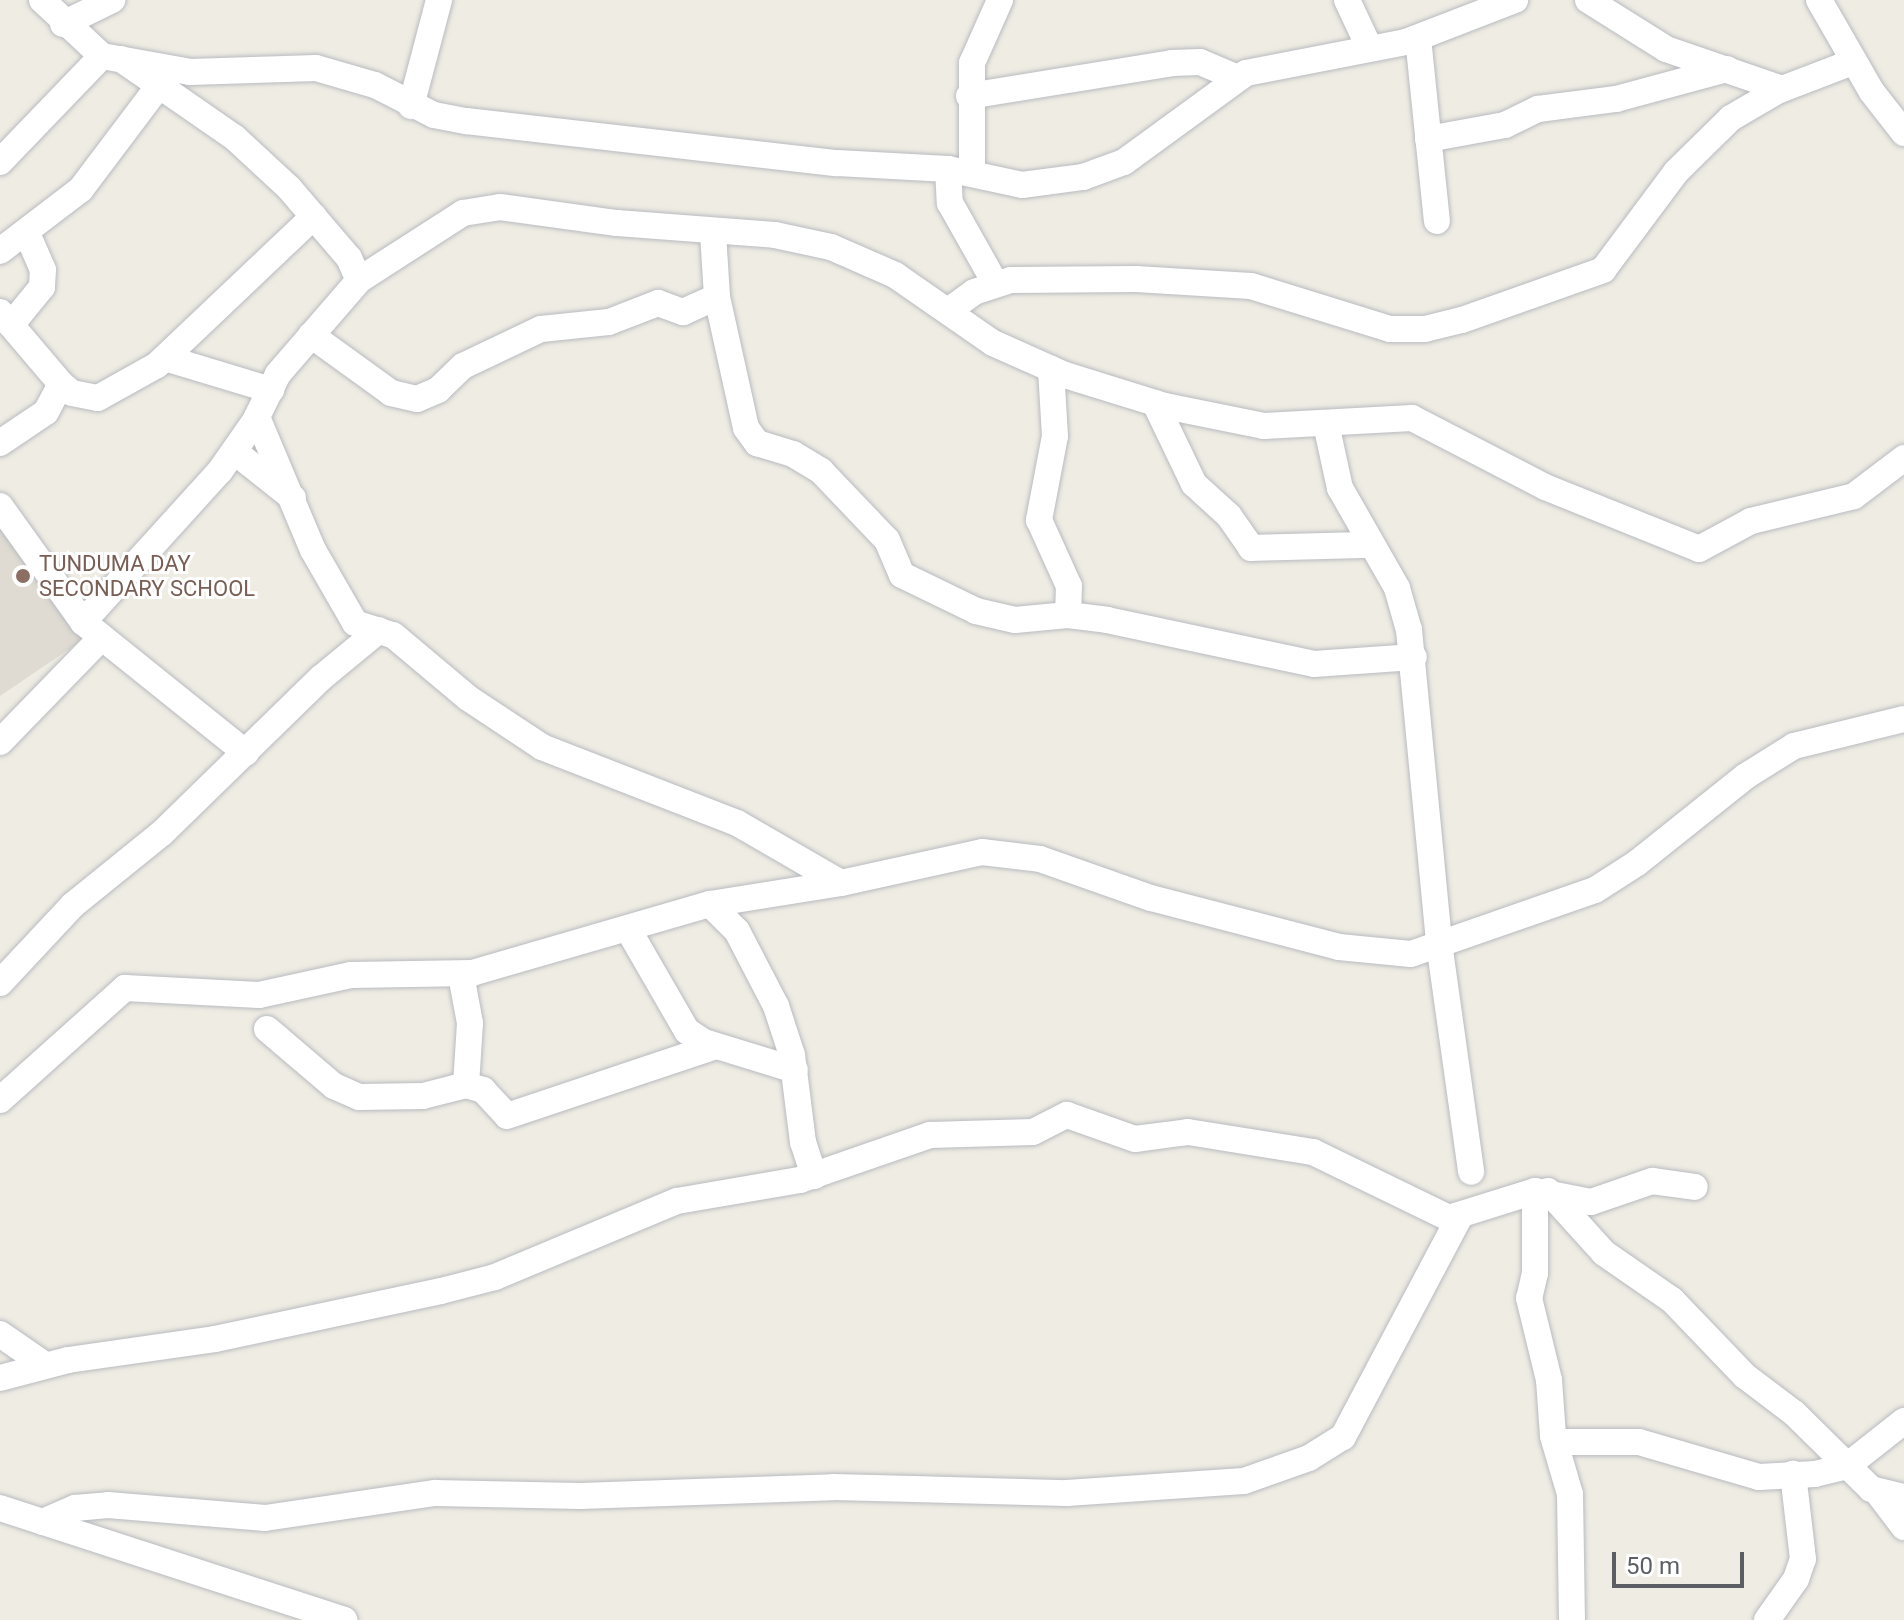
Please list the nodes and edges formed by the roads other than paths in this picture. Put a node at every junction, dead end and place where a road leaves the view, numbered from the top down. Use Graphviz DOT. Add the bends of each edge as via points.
graph roads {
  1 [pos="42,0"];
  2 [pos="112,0"];
  3 [pos="439,0"];
  4 [pos="1000,0"];
  5 [pos="1347,0"];
  6 [pos="1518,0"];
  7 [pos="1588,0"];
  8 [pos="1819,0"];
  9 [pos="63,24"];
  10 [pos="1418,38"];
  11 [pos="1369,47"];
  12 [pos="112,57"];
  13 [pos="1853,62"];
  14 [pos="1727,69"];
  15 [pos="1238,78"];
  16 [pos="157,88"];
  17 [pos="1782,89"];
  18 [pos="969,96"];
  19 [pos="411,106"];
  20 [pos="1904,133"];
  21 [pos="1428,139"];
  22 [pos="0,162"];
  23 [pos="960,170"];
  24 [pos="314,216"];
  25 [pos="1437,221"];
  26 [pos="27,233"];
  27 [pos="713,233"];
  28 [pos="0,251"];
  29 [pos="359,280"];
  30 [pos="995,283"];
  31 [pos="717,297"];
  32 [pos="948,311"];
  33 [pos="6,318"];
  34 [pos="311,335"];
  35 [pos="165,358"];
  36 [pos="1051,369"];
  37 [pos="61,384"];
  38 [pos="271,390"];
  39 [pos="1155,403"];
  40 [pos="257,417"];
  41 [pos="1326,424"];
  42 [pos="0,443"];
  43 [pos="235,452"];
  44 [pos="1904,458"];
  45 [pos="295,501"];
  46 [pos="0,506"];
  47 [pos="1369,545"];
  48 [pos="1068,615"];
  49 [pos="92,629"];
  50 [pos="379,630"];
  51 [pos="1414,657"];
  52 [pos="1904,719"];
  53 [pos="0,742"];
  54 [pos="246,753"];
  55 [pos="841,883"];
  56 [pos="710,904"];
  57 [pos="628,929"];
  58 [pos="1439,943"];
  59 [pos="461,975"];
  60 [pos="0,983"];
  61 [pos="267,1029"];
  62 [pos="716,1046"];
  63 [pos="795,1070"];
  64 [pos="466,1085"];
  65 [pos="0,1100"];
  66 [pos="1471,1172"];
  67 [pos="814,1176"];
  68 [pos="1695,1187"];
  69 [pos="1542,1191"];
  70 [pos="1460,1216"];
  71 [pos="0,1334"];
  72 [pos="45,1365"];
  73 [pos="0,1378"];
  74 [pos="1904,1421"];
  75 [pos="1555,1442"];
  76 [pos="1847,1466"];
  77 [pos="1793,1474"];
  78 [pos="1891,1495"];
  79 [pos="0,1508"];
  80 [pos="43,1522"];
  81 [pos="1904,1527"];
  82 [pos="292,1613"];
  83 [pos="344,1620"];
  84 [pos="1572,1620"];
  85 [pos="1767,1620"];
  1 -- 9 [label="street"];
  2 -- 9 [label="street"];
  3 -- 19 [label="street"];
  4 -- 18 [label="street" via="975,52"];
  5 -- 11 [label="street"];
  6 -- 10 [label="street"];
  7 -- 14 [label="street" via="1666,49"];
  8 -- 13 [label="street"];
  9 -- 12 [label="street"];
  10 -- 11 [label="street"];
  10 -- 21 [label="street"];
  11 -- 15 [label="street"];
  12 -- 16 [label="street"];
  12 -- 19 [label="street" via="190,72 316,68 375,85"];
  12 -- 22 [label="street"];
  13 -- 17 [label="street"];
  13 -- 20 [label="street"];
  14 -- 17 [label="street"];
  14 -- 21 [label="street" via="1616,99 1538,109 1505,125"];
  15 -- 18 [label="street" via="1200,62 1172,63"];
  15 -- 23 [label="street" via="1124,162 1083,177 1022,185"];
  16 -- 24 [label="street" via="235,138"];
  16 -- 26 [label="street" via="81,189"];
  17 -- 30 [label="street" via="1731,118 1676,172 1603,270 1438,326 1370,325 1231,282"];
  18 -- 23 [label="street"];
  19 -- 23 [label="street" via="466,121 837,163"];
  21 -- 25 [label="street"];
  23 -- 30 [label="street" via="950,203"];
  24 -- 29 [label="street" via="349,258"];
  24 -- 35 [label="street"];
  26 -- 28 [label="street"];
  26 -- 33 [label="street" via="43,270 42,287"];
  27 -- 29 [label="street" via="500,207 479,209 440,226"];
  27 -- 31 [label="street"];
  27 -- 32 [label="street" via="802,239 831,247 895,275"];
  29 -- 34 [label="street"];
  30 -- 32 [label="street"];
  31 -- 34 [label="street" via="683,312 658,303 609,322 541,329 463,366 438,390 417,399 391,393"];
  31 -- 48 [label="street" via="751,438 821,471 887,540 902,575 1002,618"];
  32 -- 36 [label="street" via="993,343"];
  33 -- 37 [label="street"];
  34 -- 38 [label="street"];
  35 -- 37 [label="street" via="98,398 72,393"];
  35 -- 38 [label="street"];
  36 -- 39 [label="street"];
  36 -- 48 [label="street" via="1055,436 1039,520 1069,586"];
  37 -- 42 [label="street" via="46,412"];
  38 -- 40 [label="street"];
  39 -- 41 [label="street" via="1264,426"];
  39 -- 47 [label="street" via="1194,484 1229,516 1251,548"];
  40 -- 43 [label="street"];
  40 -- 45 [label="street"];
  41 -- 44 [label="street" via="1412,418 1545,487 1699,549 1751,521 1854,496"];
  41 -- 47 [label="street" via="1340,488"];
  43 -- 45 [label="street"];
  43 -- 49 [label="street"];
  45 -- 50 [label="street" via="313,550 345,610 355,623"];
  46 -- 49 [label="street"];
  47 -- 51 [label="street" via="1397,588"];
  48 -- 51 [label="street" via="1314,664"];
  49 -- 53 [label="street"];
  49 -- 54 [label="street"];
  50 -- 54 [label="street"];
  50 -- 55 [label="street" via="393,635 468,698 542,747 577,765 737,823"];
  51 -- 58 [label="street"];
  52 -- 58 [label="street" via="1794,746 1595,890"];
  54 -- 60 [label="street" via="162,833 73,905"];
  55 -- 56 [label="street"];
  55 -- 58 [label="street" via="960,856 1005,852 1339,947 1401,954"];
  56 -- 57 [label="street"];
  56 -- 63 [label="street" via="737,931 768,988"];
  57 -- 59 [label="street"];
  57 -- 62 [label="street" via="680,1024"];
  58 -- 66 [label="street"];
  59 -- 64 [label="street" via="470,1023"];
  59 -- 65 [label="street" via="351,975 259,995 125,988"];
  61 -- 64 [label="street" via="334,1086 359,1097 423,1096"];
  62 -- 63 [label="street"];
  62 -- 64 [label="street" via="507,1116 483,1090"];
  63 -- 67 [label="street" via="803,1142"];
  67 -- 70 [label="street" via="918,1137 1033,1132 1072,1114 1135,1139 1188,1132 1313,1152 1362,1173 1410,1203 1449,1218"];
  67 -- 72 [label="street" via="771,1188 677,1201 495,1277 441,1291 215,1339"];
  68 -- 69 [label="street" via="1652,1181 1591,1202"];
  69 -- 70 [label="street" via="1498,1199"];
  69 -- 75 [label="street" via="1529,1298 1549,1380"];
  69 -- 76 [label="street" via="1604,1253 1659,1288 1745,1376 1794,1413"];
  70 -- 80 [label="street" via="1343,1437 1309,1458 1244,1481 1067,1493 833,1487 580,1496 461,1492 265,1518 108,1505 75,1508"];
  71 -- 72 [label="street"];
  72 -- 73 [label="street"];
  74 -- 76 [label="street"];
  75 -- 77 [label="street" via="1639,1442 1749,1475"];
  75 -- 84 [label="street" via="1570,1494"];
  76 -- 77 [label="street"];
  76 -- 78 [label="street"];
  77 -- 85 [label="street" via="1803,1559 1796,1579"];
  78 -- 81 [label="street"];
  79 -- 80 [label="street"];
  80 -- 82 [label="street"];
  82 -- 83 [label="street"];
}
